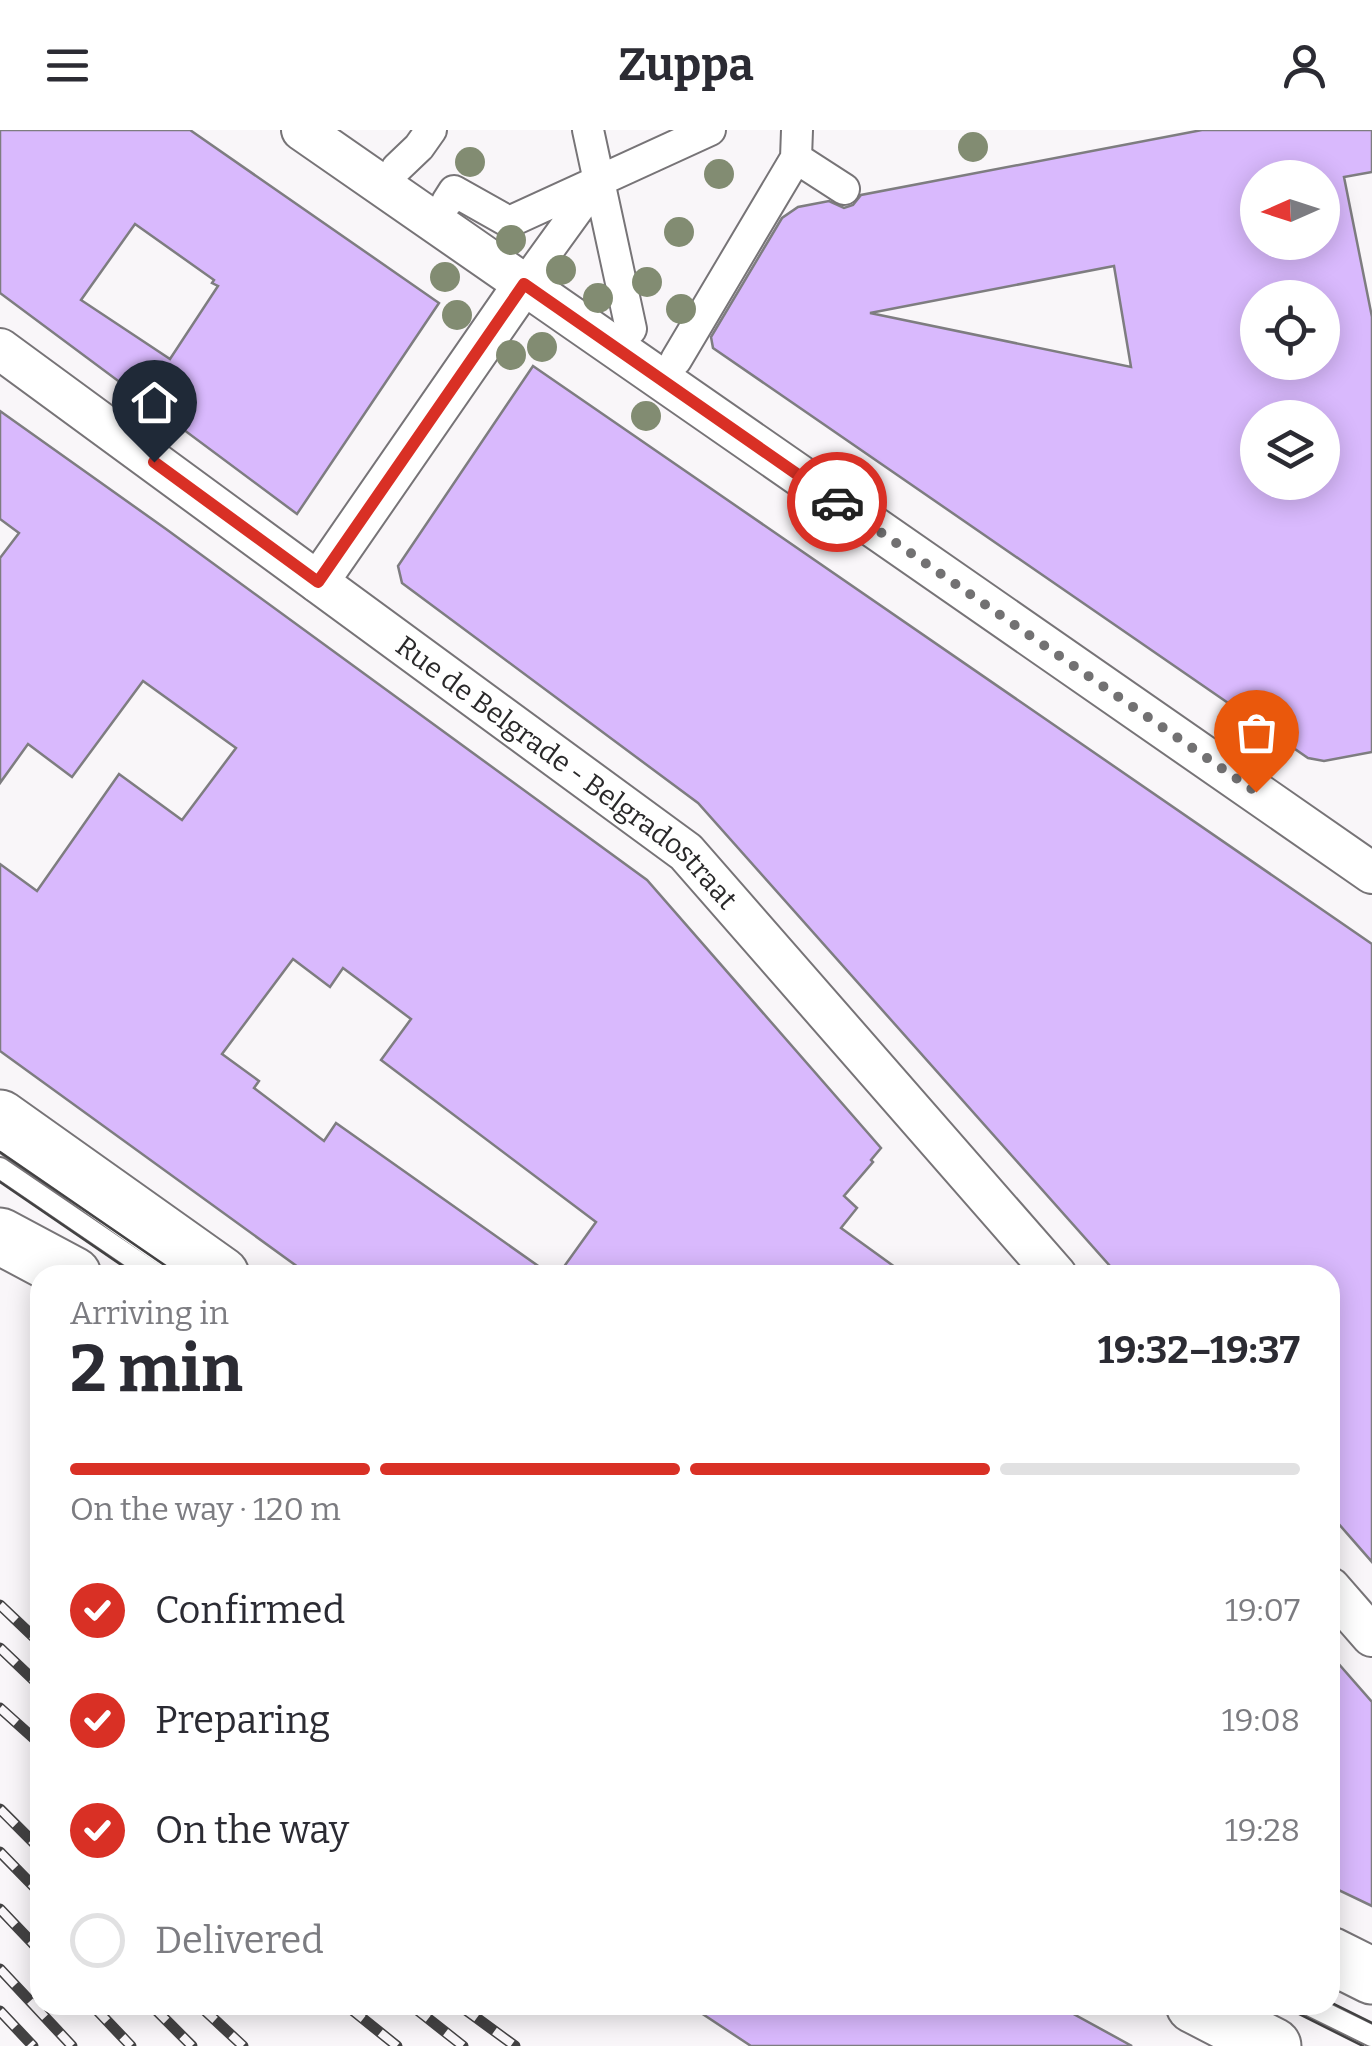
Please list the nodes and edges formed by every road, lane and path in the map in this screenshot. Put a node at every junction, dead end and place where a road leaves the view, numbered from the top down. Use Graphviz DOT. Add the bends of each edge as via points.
graph roads {
  1 [pos="302,130"];
  2 [pos="431,130"];
  3 [pos="588,130"];
  4 [pos="710,130"];
  5 [pos="796,144"];
  6 [pos="398,168"];
  7 [pos="599,180"];
  8 [pos="844,189"];
  9 [pos="447,202"];
  10 [pos="524,284"];
  11 [pos="631,329"];
  12 [pos="0,349"];
  13 [pos="676,360"];
  14 [pos="318,582"];
  15 [pos="1363,857"];
  16 [pos="0,1118"];
  17 [pos="0,1168"];
  18 [pos="0,1236"];
  19 [pos="54,1265"];
  20 [pos="142,1265"];
  21 [pos="207,1265"];
  22 [pos="1047,1265"];
  23 [pos="1340,1599"];
  24 [pos="1372,1636"];
  25 [pos="1340,1960"];
  26 [pos="1372,1976"];
  27 [pos="1213,2015"];
  28 [pos="1329,2015"];
  29 [pos="1372,2036"];
  30 [pos="1273,2046"];
  1 -- 10 [label="street"];
  2 -- 6 [label="street"];
  3 -- 7 [label="street"];
  4 -- 7 [label="street"];
  5 -- 8 [label="street"];
  5 -- 13 [label="street"];
  7 -- 9 [label="street" via="509,222 454,192"];
  7 -- 10 [label="street"];
  7 -- 11 [label="street"];
  10 -- 14 [label="street"];
  10 -- 15 [label="street"];
  12 -- 14 [label="street, Rue de Belgrade - Belgradostraat"];
  14 -- 22 [label="street, Rue de Belgrade - Belgradostraat" via="686,852"];
  16 -- 21 [label="main road"];
  17 -- 20 [label="lane"];
  18 -- 19 [label="main road"];
  23 -- 24 [label="street"];
  25 -- 26 [label="main road"];
  27 -- 30 [label="main road"];
  28 -- 29 [label="lane"];
}
